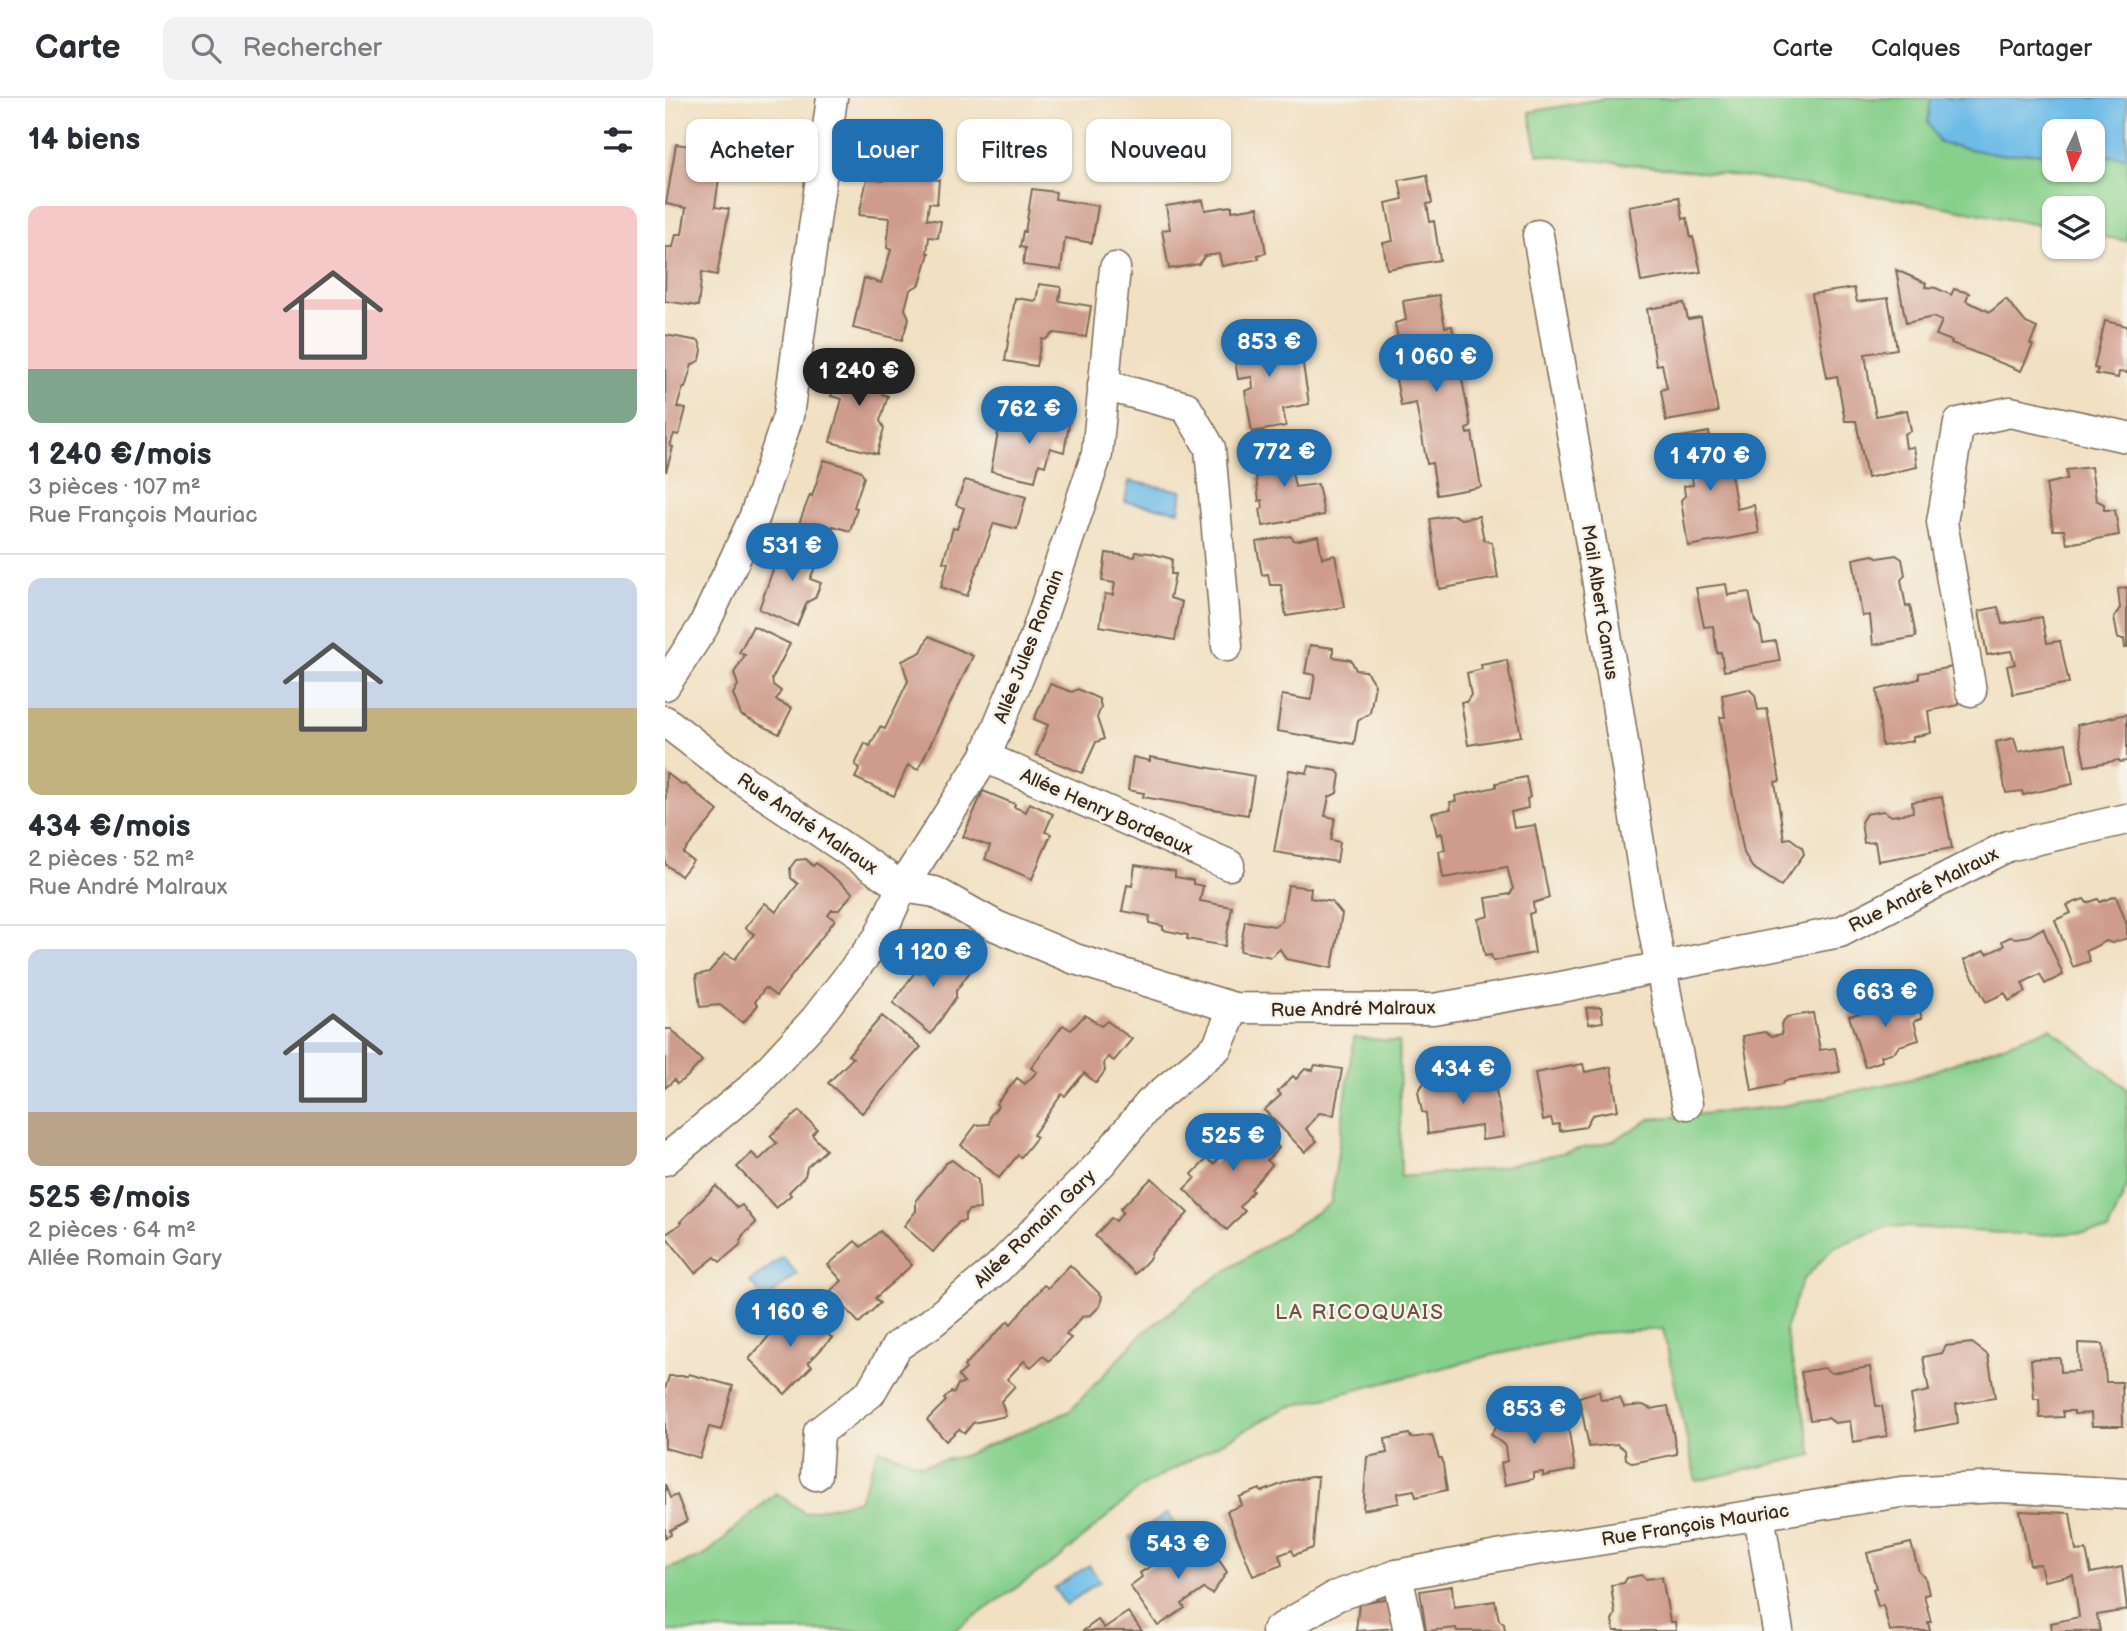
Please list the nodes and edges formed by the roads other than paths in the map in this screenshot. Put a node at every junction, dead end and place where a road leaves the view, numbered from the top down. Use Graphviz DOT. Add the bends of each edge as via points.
graph roads {
  1 [pos="832,98"];
  2 [pos="1538,235"];
  3 [pos="1115,268"];
  4 [pos="1103,385"];
  5 [pos="2127,437"];
  6 [pos="1227,646"];
  7 [pos="665,685"];
  8 [pos="1971,691"];
  9 [pos="665,721"];
  10 [pos="985,757"];
  11 [pos="2127,819"];
  12 [pos="1230,865"];
  13 [pos="902,887"];
  14 [pos="1662,968"];
  15 [pos="1234,1008"];
  16 [pos="1686,1104"];
  17 [pos="665,1160"];
  18 [pos="816,1475"];
  19 [pos="2127,1493"];
  20 [pos="1759,1514"];
  21 [pos="1397,1575"];
  22 [pos="1277,1631"];
  23 [pos="1409,1631"];
  24 [pos="1778,1631"];
  1 -- 7 [label="street" via="788,416 755,516 702,627"];
  2 -- 14 [label="street, Mail Albert Camus"];
  3 -- 4 [label="street, Allée Jules Romain"];
  4 -- 6 [label="street" via="1186,407 1210,448"];
  4 -- 10 [label="street, Allée Jules Romain" via="1097,454 1034,640"];
  5 -- 8 [label="street" via="2010,412 1959,423 1942,522"];
  9 -- 13 [label="street, Rue André Malraux" via="727,769"];
  10 -- 12 [label="street, Allée Henry Bordeaux"];
  10 -- 13 [label="street, Allée Jules Romain"];
  11 -- 14 [label="street, Rue André Malraux" via="2008,846 1840,932"];
  13 -- 15 [label="street, Rue André Malraux" via="935,892 996,926 1075,959"];
  13 -- 17 [label="street, Allée Jules Romain" via="879,937 815,1020 751,1088"];
  14 -- 15 [label="street, Rue André Malraux" via="1433,1009"];
  14 -- 16 [label="street, Mail Albert Camus"];
  15 -- 18 [label="street, Allée Romain Gary" via="1217,1047 1150,1103 1101,1163 998,1268 897,1346 870,1393 819,1432"];
  19 -- 20 [label="street, Rue François Mauriac" via="1999,1487 1901,1492"];
  20 -- 21 [label="street, Rue François Mauriac"];
  20 -- 24 [label="street"];
  21 -- 22 [label="street, Rue François Mauriac" via="1336,1596"];
  21 -- 23 [label="street"];
}
